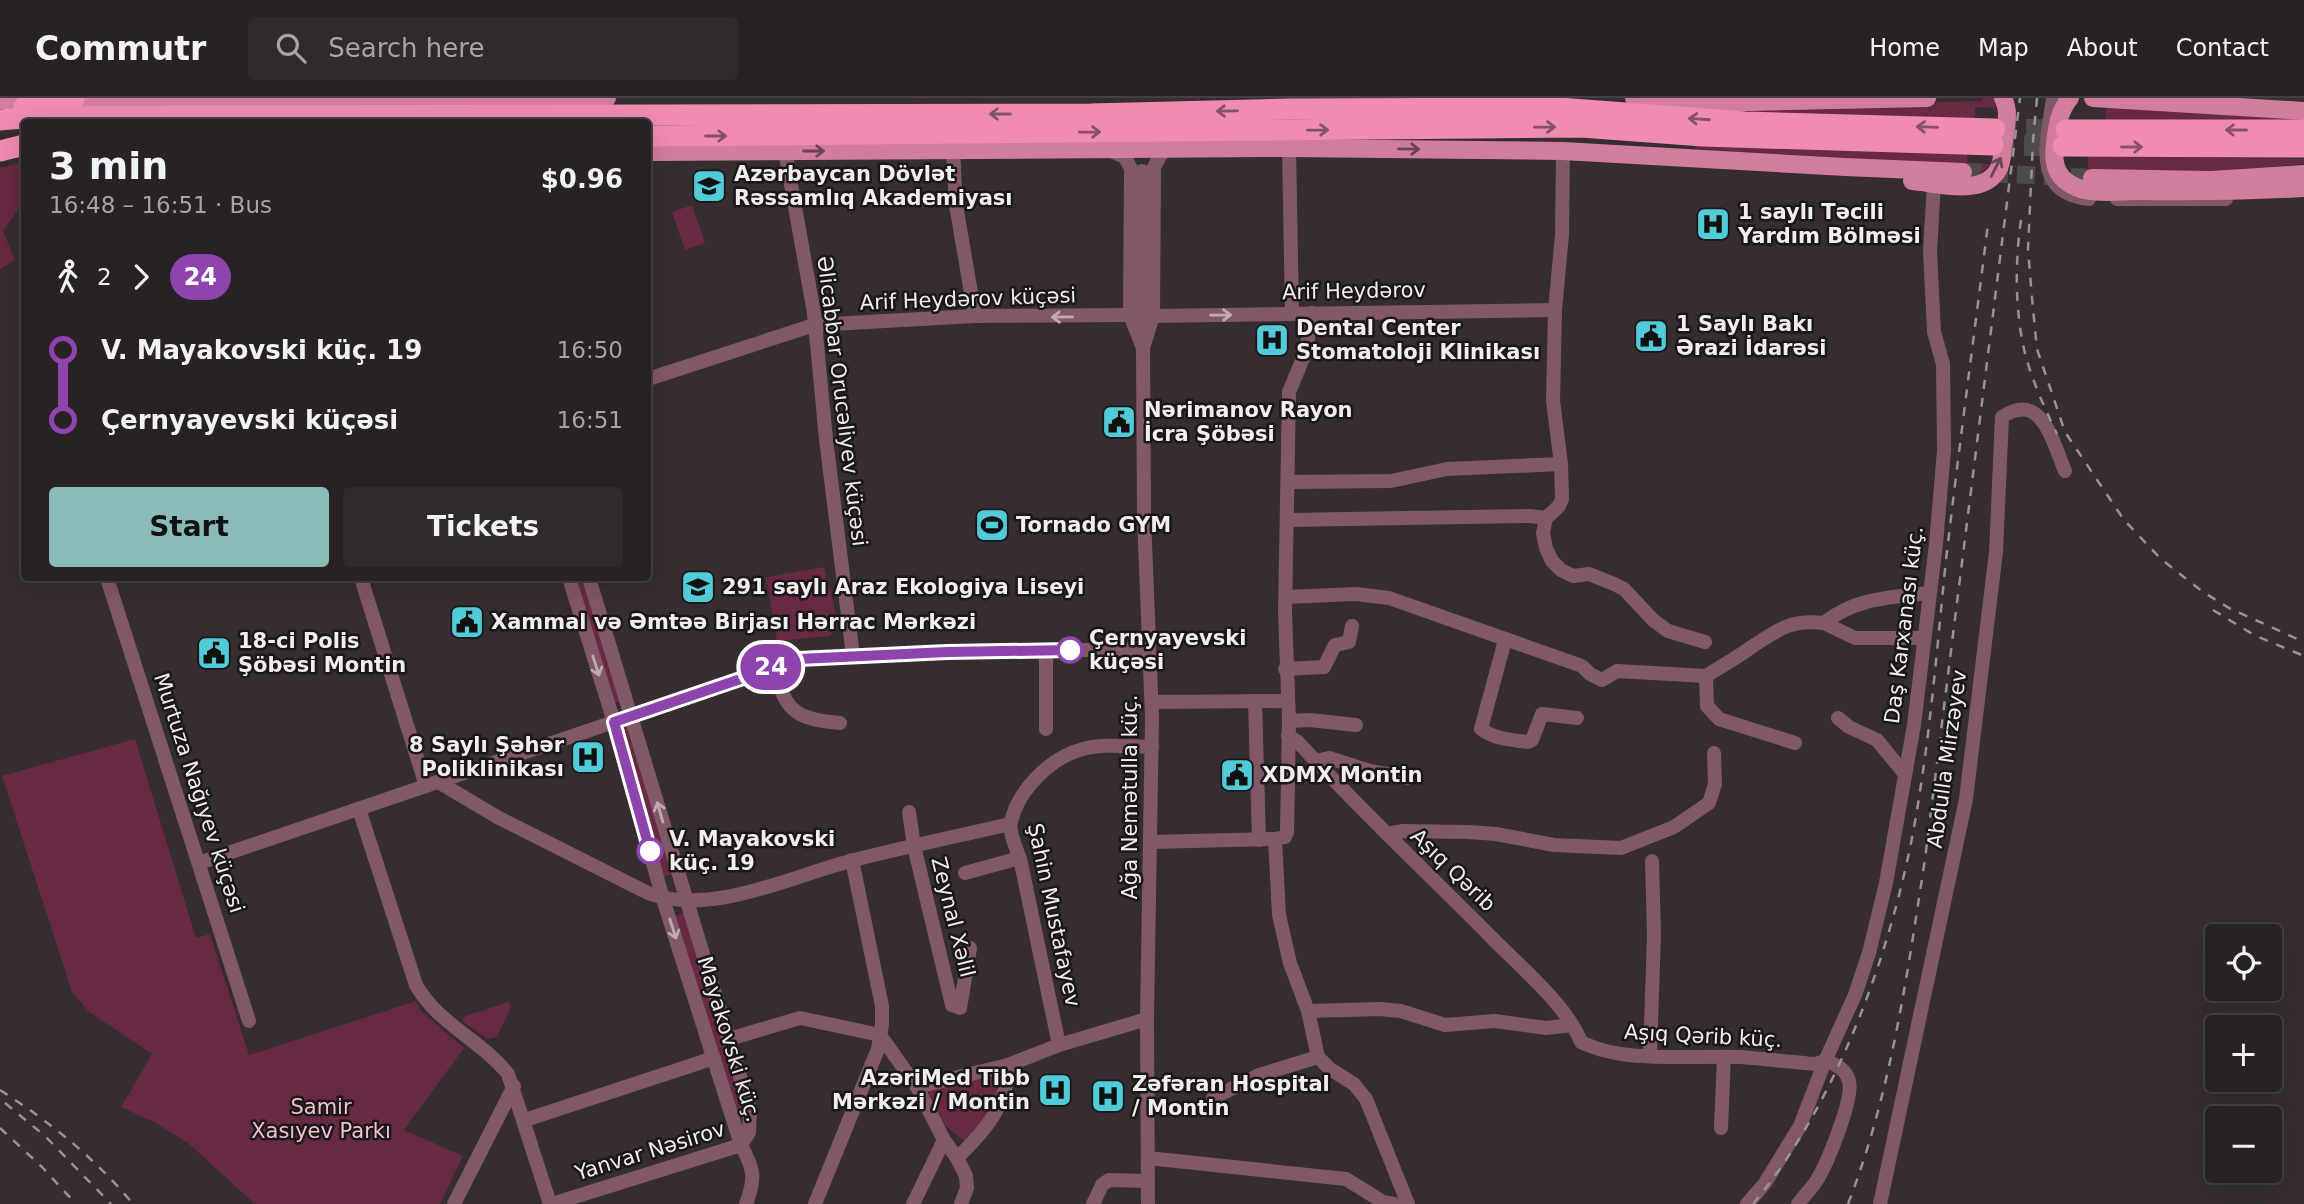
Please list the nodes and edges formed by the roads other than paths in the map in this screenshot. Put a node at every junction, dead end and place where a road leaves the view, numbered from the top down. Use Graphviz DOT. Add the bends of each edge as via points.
graph roads {
  1 [pos="607,98"];
  2 [pos="1634,98"];
  3 [pos="1927,98"];
  4 [pos="2003,98"];
  5 [pos="2053,98"];
  6 [pos="2070,98"];
  7 [pos="2093,98"];
  8 [pos="2295,98"];
  9 [pos="74,99"];
  10 [pos="366,99"];
  11 [pos="538,99"];
  12 [pos="2304,99"];
  13 [pos="0,100"];
  14 [pos="2304,111"];
  15 [pos="0,112"];
  16 [pos="0,120"];
  17 [pos="2304,130"];
  18 [pos="651,135"];
  19 [pos="21,137"];
  20 [pos="0,139"];
  21 [pos="21,146"];
  22 [pos="2304,147"];
  23 [pos="1289,148"];
  24 [pos="1174,149"];
  25 [pos="953,150"];
  26 [pos="1107,150"];
  27 [pos="1563,150"];
  28 [pos="0,151"];
  29 [pos="785,151"];
  30 [pos="651,152"];
  31 [pos="1596,152"];
  32 [pos="21,156"];
  33 [pos="0,157"];
  34 [pos="1142,171"];
  35 [pos="1963,172"];
  36 [pos="2304,174"];
  37 [pos="2092,178"];
  38 [pos="1934,183"];
  39 [pos="2304,188"];
  40 [pos="2304,196"];
  41 [pos="1555,310"];
  42 [pos="1292,313"];
  43 [pos="1312,313"];
  44 [pos="1130,315"];
  45 [pos="975,316"];
  46 [pos="1153,316"];
  47 [pos="814,325"];
  48 [pos="1143,348"];
  49 [pos="651,378"];
  50 [pos="1561,464"];
  51 [pos="2065,471"];
  52 [pos="1289,482"];
  53 [pos="1546,518"];
  54 [pos="1287,520"];
  55 [pos="108,581"];
  56 [pos="362,581"];
  57 [pos="570,581"];
  58 [pos="590,581"];
  59 [pos="1929,593"];
  60 [pos="1286,597"];
  61 [pos="1825,623"];
  62 [pos="1352,626"];
  63 [pos="1923,638"];
  64 [pos="1505,640"];
  65 [pos="1705,642"];
  66 [pos="1149,649"];
  67 [pos="1046,651"];
  68 [pos="853,656"];
  69 [pos="774,666"];
  70 [pos="1285,669"];
  71 [pos="1706,676"];
  72 [pos="1255,701"];
  73 [pos="1287,701"];
  74 [pos="1152,702"];
  75 [pos="633,716"];
  76 [pos="1577,718"];
  77 [pos="1838,718"];
  78 [pos="614,722"];
  79 [pos="840,723"];
  80 [pos="1356,725"];
  81 [pos="1046,729"];
  82 [pos="1289,729"];
  83 [pos="1796,743"];
  84 [pos="1152,747"];
  85 [pos="1714,753"];
  86 [pos="1316,761"];
  87 [pos="1904,773"];
  88 [pos="1408,778"];
  89 [pos="433,785"];
  90 [pos="359,809"];
  91 [pos="909,812"];
  92 [pos="1010,824"];
  93 [pos="1387,834"];
  94 [pos="1275,839"];
  95 [pos="1259,840"];
  96 [pos="1152,842"];
  97 [pos="914,846"];
  98 [pos="1020,858"];
  99 [pos="852,860"];
  100 [pos="1652,861"];
  101 [pos="199,863"];
  102 [pos="965,873"];
  103 [pos="663,899"];
  104 [pos="686,901"];
  105 [pos="970,948"];
  106 [pos="1308,1011"];
  107 [pos="1147,1019"];
  108 [pos="250,1021"];
  109 [pos="1572,1024"];
  110 [pos="880,1035"];
  111 [pos="729,1039"];
  112 [pos="1581,1042"];
  113 [pos="1059,1045"];
  114 [pos="1650,1055"];
  115 [pos="1318,1057"];
  116 [pos="1724,1057"];
  117 [pos="714,1058"];
  118 [pos="1825,1061"];
  119 [pos="1008,1065"];
  120 [pos="514,1086"];
  121 [pos="917,1087"];
  122 [pos="1213,1098"];
  123 [pos="525,1120"];
  124 [pos="1721,1128"];
  125 [pos="944,1140"];
  126 [pos="741,1145"];
  127 [pos="957,1158"];
  128 [pos="1148,1158"];
  129 [pos="1148,1181"];
  130 [pos="454,1204"];
  131 [pos="551,1204"];
  132 [pos="747,1204"];
  133 [pos="815,1204"];
  134 [pos="913,1204"];
  135 [pos="961,1204"];
  136 [pos="1093,1204"];
  137 [pos="1149,1204"];
  138 [pos="1394,1204"];
  139 [pos="1408,1204"];
  140 [pos="1747,1204"];
  141 [pos="1798,1204"];
  142 [pos="1880,1204"];
  1 -- 11 [label="main road"];
  2 -- 3 [label="main road" via="1706,103"];
  38 -- 4 [label="main road, one-way" via="1977,185 1996,172 2007,114"];
  5 -- 40 [label="street" via="2046,166 2053,181 2070,194 2086,199 2151,200"];
  6 -- 39 [label="main road" via="2060,116 2053,159 2057,172 2078,188 2214,192"];
  7 -- 14 [label="main road"];
  8 -- 12 [label="main road"];
  9 -- 10 [label="main road"];
  9 -- 13 [label="main road"];
  9 -- 15 [label="highway"];
  10 -- 11 [label="main road"];
  18 -- 16 [label="highway, one-way" via="1581,127 1703,136 1994,137 1559,108"];
  17 -- 22 [label="highway, one-way" via="2065,138"];
  19 -- 20 [label="highway"];
  21 -- 28 [label="highway"];
  23 -- 24 [label="main road"];
  23 -- 27 [label="main road, one-way"];
  23 -- 42 [label="street"];
  24 -- 26 [label="main road"];
  24 -- 46 [label="street, Ağa Nemətulla küç." via="1162,153 1154,166"];
  25 -- 26 [label="main road"];
  29 -- 25 [label="main road, one-way"];
  25 -- 45 [label="street" via="957,218"];
  26 -- 44 [label="street" via="1125,158 1130,169"];
  27 -- 31 [label="main road"];
  27 -- 41 [label="street"];
  29 -- 30 [label="main road"];
  29 -- 47 [label="street, Əlicabbar Orucəliyev küçəsi"];
  31 -- 35 [label="main road"];
  31 -- 38 [label="main road" via="1699,169"];
  32 -- 33 [label="main road"];
  34 -- 48 [label="street"];
  36 -- 37 [label="main road" via="2200,180"];
  38 -- 59 [label="street, Daş Karxanası küç." via="1930,251 1934,332 1944,364 1944,443"];
  41 -- 43 [label="street, Arif Heydərov"];
  41 -- 50 [label="street" via="1553,401"];
  42 -- 43 [label="street, Arif Heydərov"];
  46 -- 42 [label="street, Arif Heydərov, one-way"];
  43 -- 52 [label="street" via="1306,351 1289,392"];
  44 -- 45 [label="street, Arif Heydərov küçəsi, one-way"];
  44 -- 48 [label="street, Ağa Nemətulla küç."];
  45 -- 47 [label="street, Arif Heydərov küçəsi"];
  46 -- 48 [label="street, Ağa Nemətulla küç."];
  47 -- 49 [label="street, Arif Heydərov küçəsi"];
  47 -- 68 [label="street, Əlicabbar Orucəliyev küçəsi"];
  48 -- 66 [label="street, Ağa Nemətulla küç."];
  50 -- 52 [label="street" via="1447,468 1391,481"];
  50 -- 53 [label="street" via="1562,499"];
  51 -- 142 [label="street, Abdulla Mirzəyev" via="2042,419 2033,411 2011,410 2002,417 1996,552 1966,799"];
  52 -- 54 [label="street"];
  53 -- 54 [label="street"];
  53 -- 65 [label="street" via="1546,548 1561,570 1614,584 1668,631"];
  54 -- 60 [label="street"];
  55 -- 101 [label="street, Murtuza Nağıyev küçəsi"];
  56 -- 89 [label="street"];
  57 -- 78 [label="street, Mayakovski küç., one-way"];
  58 -- 75 [label="street, Mayakovski küç."];
  59 -- 61 [label="street" via="1868,601 1840,610"];
  59 -- 63 [label="street, Daş Karxanası küç."];
  60 -- 64 [label="street" via="1356,594 1389,598"];
  60 -- 70 [label="street"];
  61 -- 63 [label="street" via="1855,638"];
  61 -- 71 [label="street" via="1808,621 1780,628"];
  62 -- 70 [label="street" via="1349,642 1335,645 1324,667"];
  63 -- 87 [label="street, Daş Karxanası küç."];
  64 -- 71 [label="street" via="1582,666 1602,680 1617,671"];
  64 -- 76 [label="street" via="1481,729 1528,742 1542,714"];
  66 -- 67 [label="street"];
  66 -- 74 [label="street, Ağa Nemətulla küç."];
  67 -- 68 [label="street"];
  67 -- 81 [label="street"];
  68 -- 69 [label="street" via="799,659"];
  69 -- 75 [label="street"];
  69 -- 79 [label="street" via="786,704 807,719"];
  70 -- 73 [label="street"];
  71 -- 83 [label="street" via="1707,706 1719,719"];
  72 -- 73 [label="street"];
  72 -- 74 [label="street"];
  72 -- 95 [label="street"];
  73 -- 82 [label="street"];
  74 -- 84 [label="street, Ağa Nemətulla küç."];
  75 -- 78 [label="street"];
  104 -- 75 [label="street, Mayakovski küç., one-way"];
  77 -- 87 [label="street" via="1877,740"];
  78 -- 89 [label="street"];
  78 -- 103 [label="street, Mayakovski küç."];
  80 -- 82 [label="street" via="1310,720"];
  82 -- 86 [label="street, Aşıq Qərib"];
  82 -- 94 [label="street" via="1288,828 1285,837"];
  84 -- 92 [label="street, Şahin Mustafayev" via="1083,749 1062,757 1019,801"];
  84 -- 96 [label="street, Ağa Nemətulla küç."];
  85 -- 93 [label="street" via="1715,784 1709,803 1674,827 1621,848 1554,845 1477,833"];
  86 -- 88 [label="street" via="1329,758"];
  86 -- 93 [label="street, Aşıq Qərib"];
  87 -- 118 [label="street, Daş Karxanası küç." via="1869,953"];
  89 -- 90 [label="street"];
  89 -- 103 [label="street"];
  90 -- 101 [label="street"];
  90 -- 120 [label="street" via="423,998 502,1066"];
  91 -- 97 [label="street, Zeynal Xəlil"];
  92 -- 97 [label="street"];
  92 -- 98 [label="street, Şahin Mustafayev"];
  93 -- 109 [label="street, Aşıq Qərib" via="1543,989"];
  94 -- 95 [label="street"];
  94 -- 106 [label="street" via="1279,915"];
  95 -- 96 [label="street"];
  96 -- 107 [label="street, Ağa Nemətulla küç."];
  97 -- 99 [label="street"];
  97 -- 105 [label="street, Zeynal Xəlil" via="952,1005 957,1008"];
  98 -- 102 [label="street"];
  98 -- 113 [label="street, Şahin Mustafayev"];
  99 -- 104 [label="street" via="725,898"];
  99 -- 110 [label="street" via="882,1006"];
  100 -- 114 [label="street"];
  101 -- 108 [label="street, Murtuza Nağıyev küçəsi"];
  103 -- 104 [label="street"];
  103 -- 117 [label="street, Mayakovski küç., one-way"];
  104 -- 111 [label="street, Mayakovski küç."];
  106 -- 109 [label="street" via="1401,1011 1445,1025 1495,1021 1546,1028"];
  106 -- 115 [label="street"];
  107 -- 113 [label="street"];
  107 -- 128 [label="street, Ağa Nemətulla küç."];
  109 -- 112 [label="street, Aşıq Qərib"];
  110 -- 111 [label="street" via="800,1018"];
  110 -- 121 [label="street"];
  110 -- 133 [label="street"];
  111 -- 126 [label="street, Mayakovski küç." via="750,1109 749,1132"];
  112 -- 114 [label="street, Aşıq Qərib küç." via="1608,1052"];
  113 -- 119 [label="street"];
  114 -- 116 [label="street, Aşıq Qərib küç."];
  115 -- 122 [label="street" via="1259,1075"];
  115 -- 139 [label="street" via="1366,1099"];
  116 -- 118 [label="street, Aşıq Qərib küç."];
  116 -- 124 [label="street"];
  117 -- 123 [label="street"];
  117 -- 126 [label="street, Mayakovski küç."];
  118 -- 140 [label="street" via="1800,1126"];
  118 -- 141 [label="street" via="1837,1065 1848,1077 1847,1101 1822,1170"];
  119 -- 121 [label="street"];
  119 -- 127 [label="street" via="1006,1094 984,1131"];
  120 -- 123 [label="street"];
  120 -- 130 [label="street"];
  121 -- 125 [label="street"];
  123 -- 131 [label="street"];
  125 -- 127 [label="street"];
  125 -- 134 [label="street"];
  126 -- 131 [label="street, Yanvar Nəsirov"];
  126 -- 132 [label="street, Yanvar Nəsirov" via="754,1181"];
  127 -- 135 [label="street" via="966,1176"];
  128 -- 129 [label="street, Ağa Nemətulla küç."];
  128 -- 138 [label="street" via="1346,1179"];
  129 -- 136 [label="street" via="1109,1180"];
  129 -- 137 [label="street, Ağa Nemətulla küç."];
}
